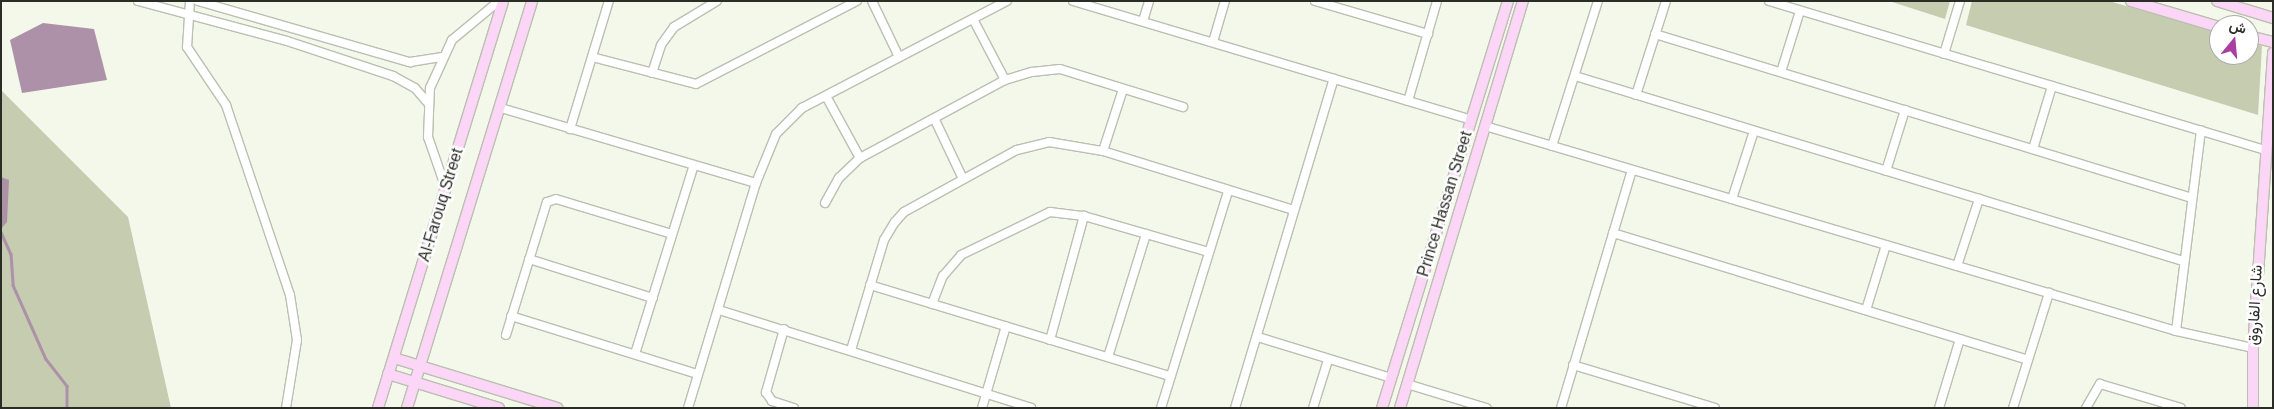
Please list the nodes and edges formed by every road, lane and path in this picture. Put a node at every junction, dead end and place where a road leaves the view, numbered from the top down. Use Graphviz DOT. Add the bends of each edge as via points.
graph roads {
  1 [pos="138,1"];
  2 [pos="190,1"];
  3 [pos="198,1"];
  4 [pos="498,1"];
  5 [pos="504,1"];
  6 [pos="532,1"];
  7 [pos="609,1"];
  8 [pos="717,1"];
  9 [pos="857,1"];
  10 [pos="872,1"];
  11 [pos="1007,1"];
  12 [pos="1073,1"];
  13 [pos="1149,1"];
  14 [pos="1225,1"];
  15 [pos="1315,1"];
  16 [pos="1437,1"];
  17 [pos="1508,1"];
  18 [pos="1523,1"];
  19 [pos="1598,1"];
  20 [pos="1666,1"];
  21 [pos="1769,1"];
  22 [pos="1960,1"];
  23 [pos="2131,1"];
  24 [pos="2217,1"];
  25 [pos="1800,11"];
  26 [pos="188,12"];
  27 [pos="2273,18"];
  28 [pos="973,19"];
  29 [pos="1143,21"];
  30 [pos="2209,24"];
  31 [pos="1428,34"];
  32 [pos="1655,34"];
  33 [pos="2259,38"];
  34 [pos="1213,42"];
  35 [pos="2273,42"];
  36 [pos="2273,53"];
  37 [pos="1944,54"];
  38 [pos="441,56"];
  39 [pos="592,57"];
  40 [pos="899,57"];
  41 [pos="1781,72"];
  42 [pos="652,73"];
  43 [pos="1575,76"];
  44 [pos="1334,79"];
  45 [pos="1005,80"];
  46 [pos="2052,86"];
  47 [pos="1123,89"];
  48 [pos="1636,95"];
  49 [pos="826,96"];
  50 [pos="1408,101"];
  51 [pos="428,103"];
  52 [pos="1183,107"];
  53 [pos="501,108"];
  54 [pos="1905,110"];
  55 [pos="935,120"];
  56 [pos="1471,120"];
  57 [pos="1485,126"];
  58 [pos="570,129"];
  59 [pos="1754,131"];
  60 [pos="2201,131"];
  61 [pos="1552,146"];
  62 [pos="2034,149"];
  63 [pos="2265,150"];
  64 [pos="1103,151"];
  65 [pos="860,158"];
  66 [pos="694,165"];
  67 [pos="1632,170"];
  68 [pos="1886,171"];
  69 [pos="964,179"];
  70 [pos="756,183"];
  71 [pos="445,187"];
  72 [pos="1228,191"];
  73 [pos="2192,198"];
  74 [pos="1732,199"];
  75 [pos="1979,199"];
  76 [pos="825,203"];
  77 [pos="1294,210"];
  78 [pos="1084,216"];
  79 [pos="1613,233"];
  80 [pos="672,234"];
  81 [pos="1146,234"];
  82 [pos="1886,245"];
  83 [pos="1209,252"];
  84 [pos="529,259"];
  85 [pos="2183,261"];
  86 [pos="1957,266"];
  87 [pos="870,285"];
  88 [pos="2049,293"];
  89 [pos="653,298"];
  90 [pos="932,304"];
  91 [pos="719,310"];
  92 [pos="1866,310"];
  93 [pos="511,316"];
  94 [pos="1006,326"];
  95 [pos="784,330"];
  96 [pos="2176,331"];
  97 [pos="506,335"];
  98 [pos="1258,337"];
  99 [pos="1960,339"];
  100 [pos="1050,340"];
  101 [pos="2253,348"];
  102 [pos="851,350"];
  103 [pos="635,354"];
  104 [pos="1108,357"];
  105 [pos="394,358"];
  106 [pos="1328,360"];
  107 [pos="2028,360"];
  108 [pos="1573,365"];
  109 [pos="421,366"];
  110 [pos="388,374"];
  111 [pos="697,374"];
  112 [pos="1170,376"];
  113 [pos="1391,378"];
  114 [pos="415,382"];
  115 [pos="1407,384"];
  116 [pos="986,394"];
  117 [pos="1474,406"];
  118 [pos="286,408"];
  119 [pos="378,408"];
  120 [pos="407,408"];
  121 [pos="499,408"];
  122 [pos="558,408"];
  123 [pos="688,408"];
  124 [pos="794,408"];
  125 [pos="982,408"];
  126 [pos="1031,408"];
  127 [pos="1161,408"];
  128 [pos="1235,408"];
  129 [pos="1313,408"];
  130 [pos="1382,408"];
  131 [pos="1400,408"];
  132 [pos="1486,408"];
  133 [pos="1561,408"];
  134 [pos="1714,408"];
  135 [pos="1939,408"];
  136 [pos="2013,408"];
  137 [pos="2086,408"];
  138 [pos="2181,408"];
  139 [pos="2253,408"];
  1 -- 26 [label="street"];
  2 -- 26 [label="street"];
  3 -- 38 [label="street" via="410,62"];
  4 -- 38 [label="street" via="468,23"];
  5 -- 71 [label="main road, Al-Farouq Street"];
  6 -- 53 [label="main road, Al-Farouq Street"];
  7 -- 39 [label="street"];
  8 -- 42 [label="street" via="674,27 662,45"];
  9 -- 42 [label="street" via="702,83 690,84"];
  10 -- 40 [label="street"];
  11 -- 28 [label="street"];
  12 -- 29 [label="street"];
  13 -- 29 [label="street"];
  14 -- 34 [label="street"];
  15 -- 31 [label="street"];
  16 -- 31 [label="street"];
  17 -- 56 [label="main road, Prince Hassan Street"];
  18 -- 57 [label="main road, Prince Hassan Street"];
  19 -- 43 [label="street"];
  20 -- 32 [label="street"];
  21 -- 25 [label="street"];
  22 -- 37 [label="street"];
  23 -- 30 [label="main road"];
  24 -- 27 [label="main road"];
  25 -- 37 [label="street"];
  25 -- 41 [label="street"];
  26 -- 51 [label="street" via="393,76 415,88"];
  26 -- 118 [label="street" via="187,47 226,105 290,295 297,340"];
  28 -- 40 [label="street"];
  28 -- 45 [label="street"];
  29 -- 34 [label="street"];
  31 -- 50 [label="street"];
  32 -- 41 [label="street"];
  32 -- 48 [label="street"];
  33 -- 35 [label="main road"];
  34 -- 44 [label="street"];
  36 -- 63 [label="main road, شارع الفاروق"];
  37 -- 46 [label="street"];
  38 -- 51 [label="street"];
  39 -- 42 [label="street"];
  39 -- 58 [label="street"];
  40 -- 49 [label="street"];
  41 -- 54 [label="street"];
  43 -- 48 [label="street"];
  43 -- 61 [label="street"];
  44 -- 50 [label="street"];
  44 -- 77 [label="street"];
  45 -- 47 [label="street" via="1038,70 1060,70"];
  45 -- 55 [label="street"];
  46 -- 60 [label="street"];
  46 -- 62 [label="street"];
  47 -- 52 [label="street"];
  47 -- 64 [label="street"];
  48 -- 59 [label="street"];
  49 -- 65 [label="street"];
  49 -- 70 [label="street" via="802,108 776,134"];
  50 -- 56 [label="street"];
  51 -- 71 [label="street" via="428,137"];
  53 -- 58 [label="street"];
  53 -- 109 [label="main road, Al-Farouq Street"];
  54 -- 62 [label="street"];
  54 -- 68 [label="street"];
  55 -- 65 [label="street"];
  55 -- 69 [label="street"];
  56 -- 113 [label="main road, Prince Hassan Street"];
  57 -- 61 [label="street"];
  57 -- 115 [label="main road, Prince Hassan Street"];
  58 -- 66 [label="street"];
  59 -- 68 [label="street"];
  59 -- 74 [label="street"];
  60 -- 63 [label="street"];
  60 -- 73 [label="street"];
  61 -- 67 [label="street"];
  62 -- 73 [label="street"];
  63 -- 101 [label="main road, شارع الفاروق"];
  64 -- 69 [label="street" via="1049,142 1035,144"];
  64 -- 72 [label="street"];
  65 -- 76 [label="street" via="839,178"];
  66 -- 70 [label="street"];
  66 -- 80 [label="street"];
  67 -- 74 [label="street"];
  67 -- 79 [label="street"];
  68 -- 75 [label="street"];
  69 -- 87 [label="street" via="894,222 884,240"];
  70 -- 91 [label="street"];
  71 -- 105 [label="main road, Al-Farouq Street"];
  72 -- 77 [label="street"];
  72 -- 83 [label="street"];
  73 -- 85 [label="street"];
  74 -- 82 [label="street"];
  75 -- 85 [label="street"];
  75 -- 86 [label="street"];
  77 -- 98 [label="street"];
  78 -- 81 [label="street"];
  78 -- 90 [label="street" via="1065,212 1038,216 961,255 943,276"];
  78 -- 100 [label="street"];
  79 -- 92 [label="street"];
  79 -- 108 [label="street"];
  80 -- 84 [label="street" via="556,199 547,202"];
  80 -- 89 [label="street"];
  81 -- 83 [label="street"];
  81 -- 104 [label="street"];
  82 -- 86 [label="street"];
  82 -- 92 [label="street"];
  83 -- 112 [label="street"];
  84 -- 89 [label="street"];
  84 -- 93 [label="street"];
  85 -- 96 [label="street"];
  86 -- 88 [label="street"];
  87 -- 90 [label="street"];
  87 -- 102 [label="street"];
  88 -- 96 [label="street"];
  88 -- 107 [label="street"];
  89 -- 103 [label="street"];
  90 -- 94 [label="street"];
  91 -- 95 [label="street"];
  91 -- 111 [label="street"];
  92 -- 99 [label="street"];
  93 -- 97 [label="street"];
  93 -- 103 [label="street"];
  94 -- 100 [label="street"];
  94 -- 116 [label="street"];
  95 -- 102 [label="street"];
  95 -- 124 [label="street" via="766,392 772,401"];
  96 -- 101 [label="street"];
  98 -- 106 [label="street"];
  98 -- 128 [label="street"];
  99 -- 107 [label="street"];
  99 -- 135 [label="street"];
  100 -- 104 [label="street"];
  101 -- 139 [label="main road, شارع الفاروق"];
  102 -- 116 [label="street"];
  103 -- 111 [label="street"];
  104 -- 112 [label="street"];
  105 -- 109 [label="main road"];
  105 -- 110 [label="main road, Al-Farouq Street"];
  106 -- 113 [label="street"];
  106 -- 129 [label="street"];
  107 -- 136 [label="street"];
  108 -- 133 [label="street"];
  108 -- 134 [label="street"];
  109 -- 114 [label="main road, Al-Farouq Street"];
  109 -- 122 [label="main road"];
  110 -- 114 [label="main road"];
  110 -- 119 [label="main road, Al-Farouq Street"];
  111 -- 123 [label="street"];
  112 -- 127 [label="street"];
  113 -- 130 [label="main road, Prince Hassan Street"];
  114 -- 120 [label="main road, Al-Farouq Street"];
  114 -- 121 [label="main road"];
  115 -- 117 [label="street"];
  115 -- 131 [label="main road, Prince Hassan Street"];
  116 -- 125 [label="street"];
  116 -- 126 [label="street"];
  117 -- 132 [label="street"];
  137 -- 138 [label="street" via="2100,384"];
}
